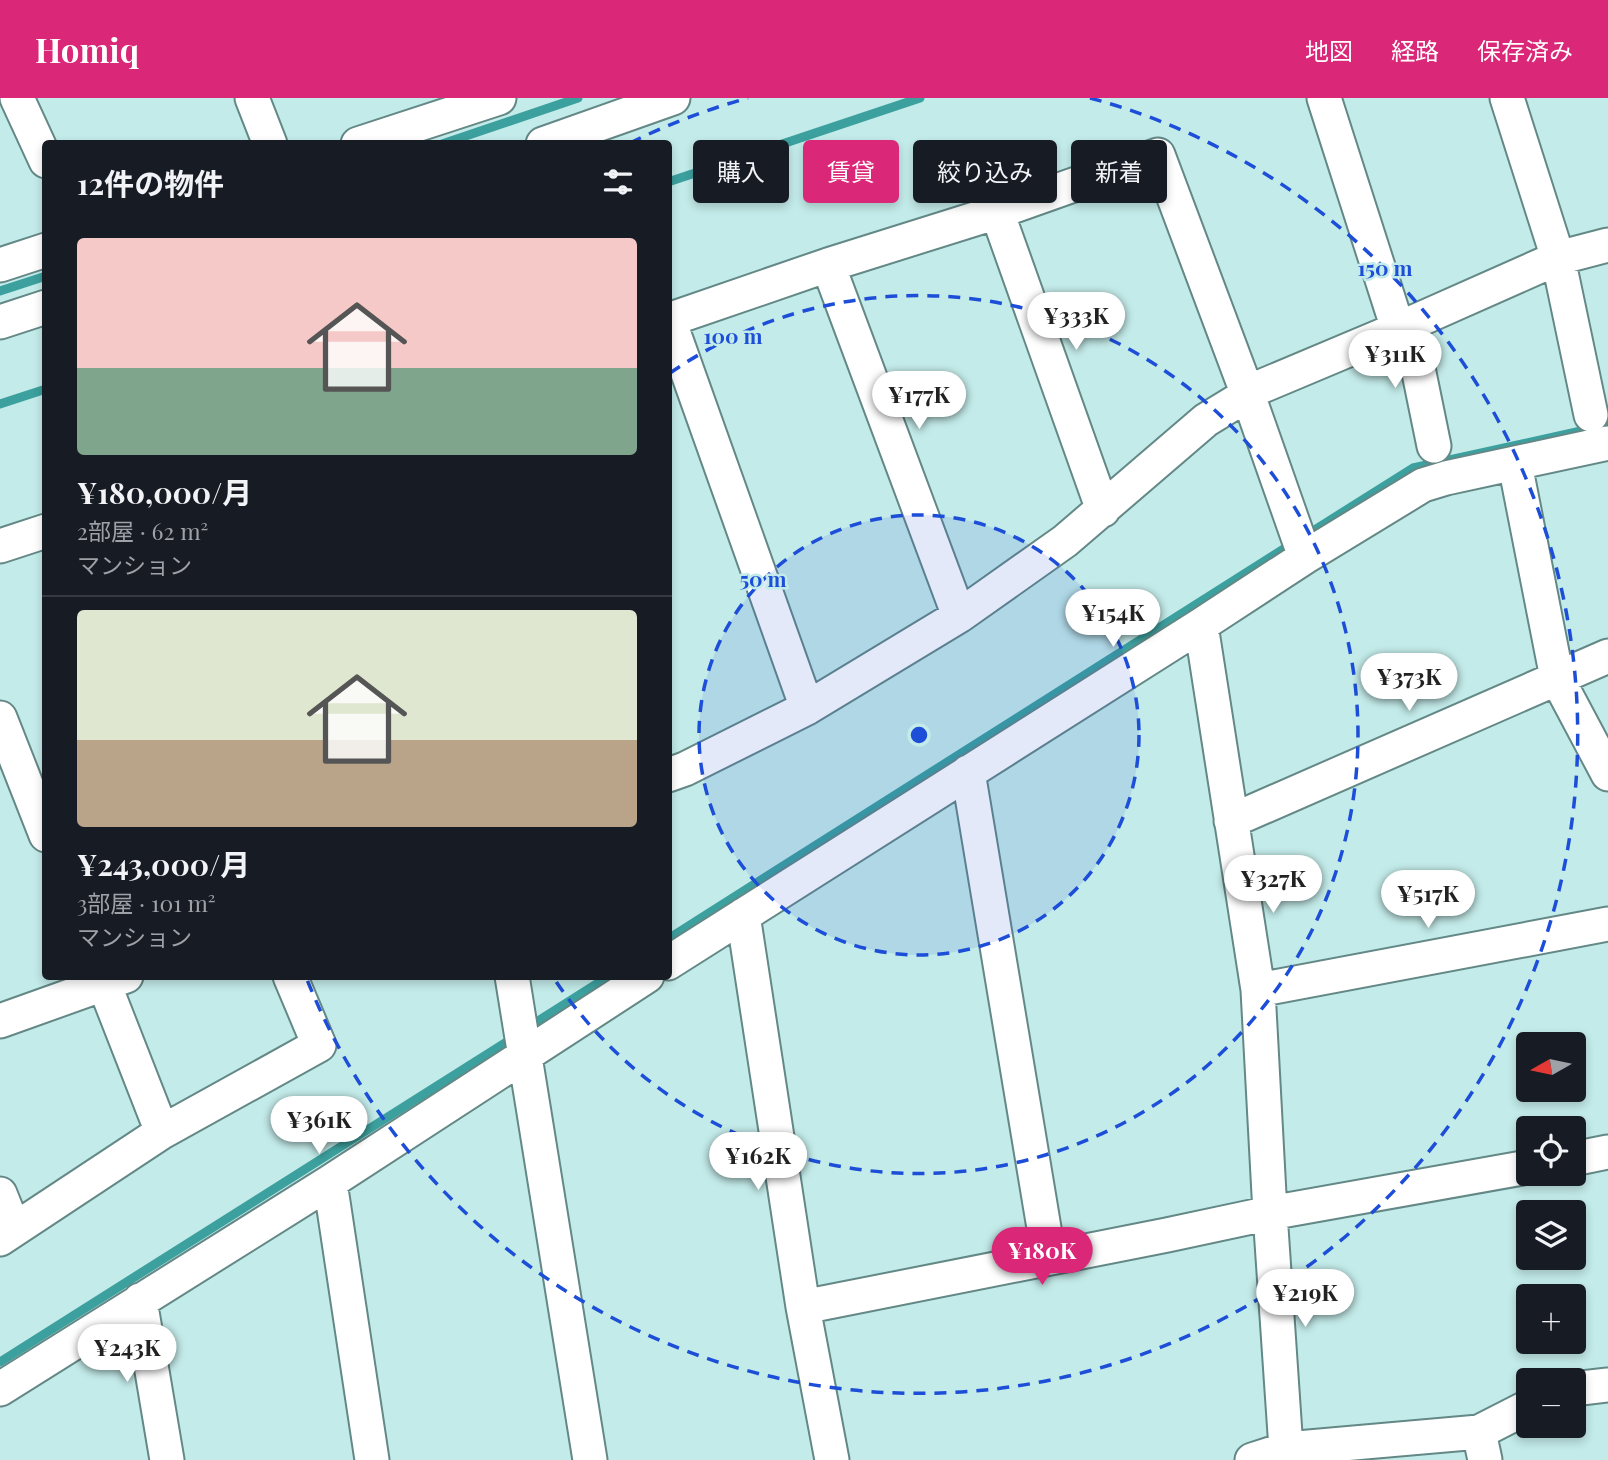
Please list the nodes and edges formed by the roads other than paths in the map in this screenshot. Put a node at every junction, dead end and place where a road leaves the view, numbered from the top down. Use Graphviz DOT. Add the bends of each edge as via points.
graph roads {
  1 [pos="17,98"];
  2 [pos="252,98"];
  3 [pos="499,98"];
  4 [pos="673,98"];
  5 [pos="1324,98"];
  6 [pos="1507,98"];
  7 [pos="268,140"];
  8 [pos="370,140"];
  9 [pos="554,140"];
  10 [pos="42,152"];
  11 [pos="997,212"];
  12 [pos="1608,245"];
  13 [pos="42,251"];
  14 [pos="1558,258"];
  15 [pos="0,265"];
  16 [pos="828,265"];
  17 [pos="42,308"];
  18 [pos="672,319"];
  19 [pos="0,322"];
  20 [pos="1403,326"];
  21 [pos="672,328"];
  22 [pos="1248,395"];
  23 [pos="1591,415"];
  24 [pos="1608,443"];
  25 [pos="1434,446"];
  26 [pos="1515,464"];
  27 [pos="1103,510"];
  28 [pos="42,532"];
  29 [pos="0,546"];
  30 [pos="1304,557"];
  31 [pos="959,616"];
  32 [pos="1201,625"];
  33 [pos="1608,656"];
  34 [pos="1557,678"];
  35 [pos="807,708"];
  36 [pos="0,718"];
  37 [pos="968,772"];
  38 [pos="672,774"];
  39 [pos="1608,774"];
  40 [pos="1231,821"];
  41 [pos="42,825"];
  42 [pos="743,915"];
  43 [pos="1608,923"];
  44 [pos="672,960"];
  45 [pos="107,980"];
  46 [pos="110,980"];
  47 [pos="291,980"];
  48 [pos="513,980"];
  49 [pos="641,980"];
  50 [pos="1258,990"];
  51 [pos="0,1021"];
  52 [pos="525,1055"];
  53 [pos="162,1132"];
  54 [pos="1608,1152"];
  55 [pos="1586,1156"];
  56 [pos="1516,1169"];
  57 [pos="330,1182"];
  58 [pos="0,1194"];
  59 [pos="1270,1213"];
  60 [pos="7,1234"];
  61 [pos="1049,1258"];
  62 [pos="141,1300"];
  63 [pos="803,1307"];
  64 [pos="1608,1385"];
  65 [pos="1586,1388"];
  66 [pos="0,1389"];
  67 [pos="1516,1416"];
  68 [pos="1482,1446"];
  69 [pos="1288,1454"];
  70 [pos="167,1460"];
  71 [pos="373,1460"];
  72 [pos="590,1460"];
  73 [pos="832,1460"];
  74 [pos="1252,1460"];
  1 -- 10 [label="street"];
  2 -- 7 [label="street"];
  3 -- 8 [label="street"];
  4 -- 9 [label="street"];
  5 -- 20 [label="street"];
  6 -- 14 [label="street"];
  11 -- 16 [label="street"];
  11 -- 22 [label="street" via="1158,155"];
  11 -- 27 [label="street"];
  12 -- 14 [label="street"];
  13 -- 15 [label="street"];
  14 -- 20 [label="street"];
  14 -- 23 [label="street"];
  16 -- 18 [label="street"];
  16 -- 31 [label="street"];
  17 -- 19 [label="street"];
  20 -- 22 [label="street"];
  20 -- 25 [label="street"];
  21 -- 35 [label="street"];
  22 -- 27 [label="street" via="1206,420"];
  22 -- 30 [label="street"];
  24 -- 26 [label="street"];
  26 -- 30 [label="street" via="1423,485"];
  26 -- 34 [label="street"];
  27 -- 31 [label="street"];
  28 -- 29 [label="street"];
  30 -- 32 [label="street"];
  31 -- 35 [label="street"];
  32 -- 37 [label="street"];
  32 -- 40 [label="street"];
  33 -- 34 [label="street"];
  34 -- 39 [label="street"];
  34 -- 40 [label="street"];
  35 -- 38 [label="street"];
  36 -- 41 [label="street"];
  37 -- 42 [label="street"];
  37 -- 61 [label="street"];
  40 -- 50 [label="street"];
  42 -- 44 [label="street"];
  42 -- 63 [label="street"];
  43 -- 50 [label="street"];
  45 -- 51 [label="street"];
  46 -- 53 [label="street"];
  47 -- 53 [label="street" via="319,1045"];
  48 -- 52 [label="street"];
  49 -- 52 [label="street"];
  50 -- 59 [label="street"];
  52 -- 57 [label="street"];
  52 -- 72 [label="street"];
  53 -- 60 [label="street"];
  54 -- 55 [label="street"];
  56 -- 59 [label="street"];
  57 -- 62 [label="street"];
  57 -- 71 [label="street"];
  58 -- 60 [label="street"];
  59 -- 61 [label="street"];
  59 -- 69 [label="street"];
  61 -- 63 [label="street"];
  62 -- 66 [label="street"];
  62 -- 70 [label="street"];
  63 -- 73 [label="street"];
  64 -- 65 [label="street"];
  67 -- 68 [label="street"];
  68 -- 69 [label="street"];
  69 -- 74 [label="street"];
}
